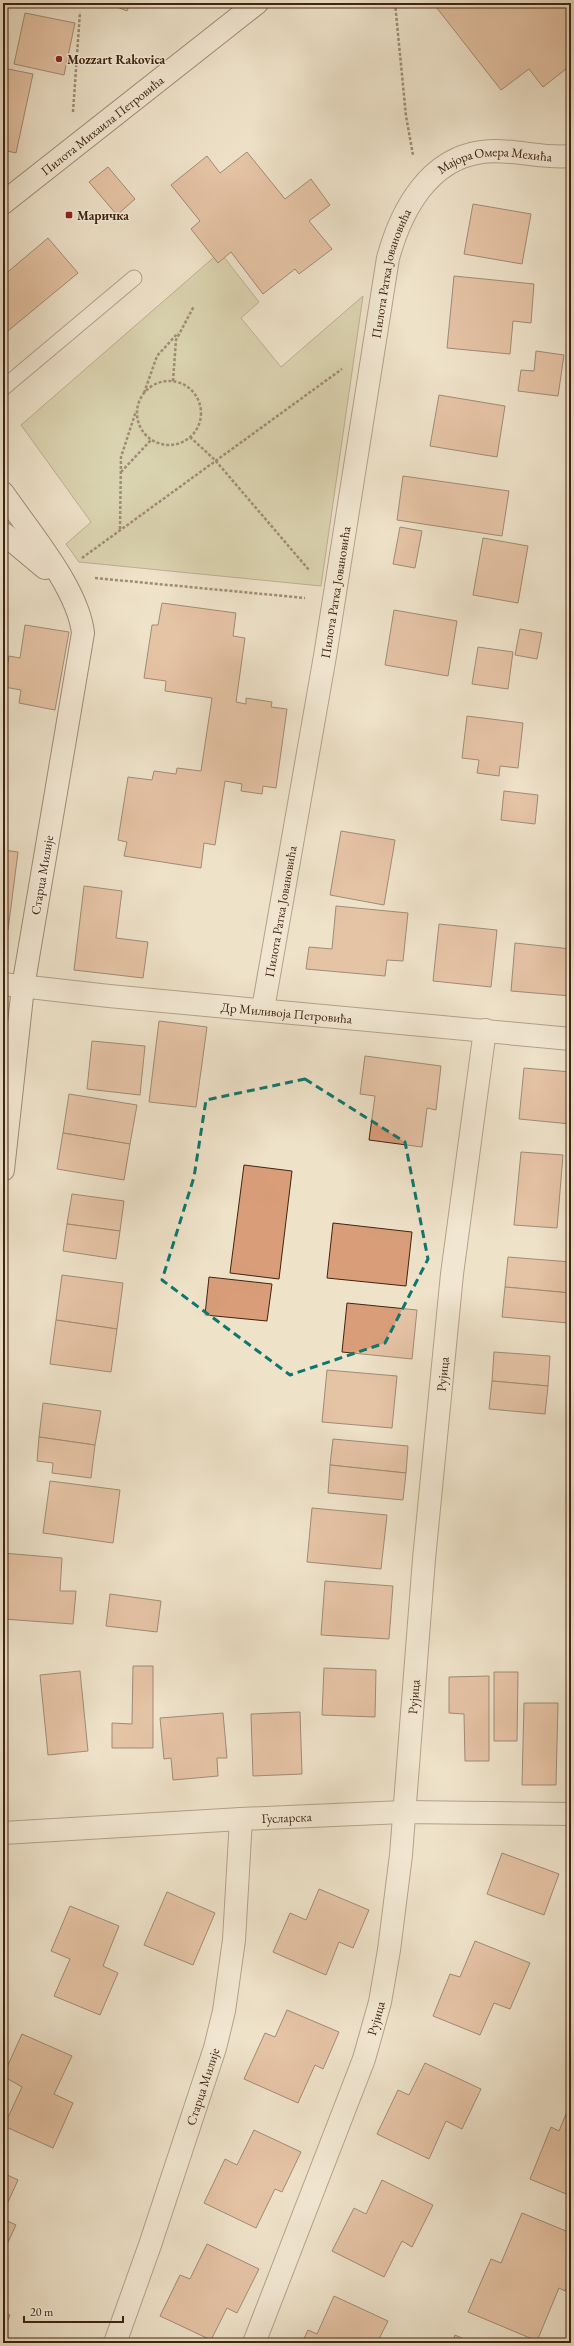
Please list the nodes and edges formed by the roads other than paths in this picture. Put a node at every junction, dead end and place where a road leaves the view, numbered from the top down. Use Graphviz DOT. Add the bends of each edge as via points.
graph roads {
  1 [pos="257,3"];
  2 [pos="571,156"];
  3 [pos="424,183"];
  4 [pos="3,202"];
  5 [pos="134,278"];
  6 [pos="3,388"];
  7 [pos="3,494"];
  8 [pos="3,533"];
  9 [pos="63,580"];
  10 [pos="13,985"];
  11 [pos="263,1009"];
  12 [pos="485,1030"];
  13 [pos="571,1039"];
  14 [pos="3,1170"];
  15 [pos="404,1812"];
  16 [pos="571,1814"];
  17 [pos="241,1819"];
  18 [pos="3,1833"];
  19 [pos="115,2343"];
  20 [pos="254,2343"];
  1 -- 4 [label="street, Пилота Михаила Петровића"];
  2 -- 3 [label="street, Мајора Омера Мехића" via="547,157 512,152 482,152 454,161"];
  3 -- 11 [label="street, Пилота Ратка Јовановића" via="405,211 388,258"];
  5 -- 6 [label="lane"];
  7 -- 9 [label="street, Старца Милије"];
  8 -- 9 [label="street, Старца Милије"];
  9 -- 10 [label="street, Старца Милије" via="81,615 83,641"];
  10 -- 11 [label="street, Др Миливоја Петровића"];
  10 -- 14 [label="street, Старца Милије"];
  11 -- 12 [label="street, Др Миливоја Петровића"];
  12 -- 13 [label="street, Др Миливоја Петровића"];
  12 -- 15 [label="street, Рујица" via="452,1274 424,1559"];
  15 -- 16 [label="street, Гусларска"];
  15 -- 17 [label="street, Гусларска"];
  15 -- 20 [label="street, Рујица" via="389,1950 380,2002 364,2060"];
  17 -- 18 [label="street, Гусларска"];
  17 -- 19 [label="street, Старца Милије" via="234,1940 222,2019 215,2048 150,2245"];
}
